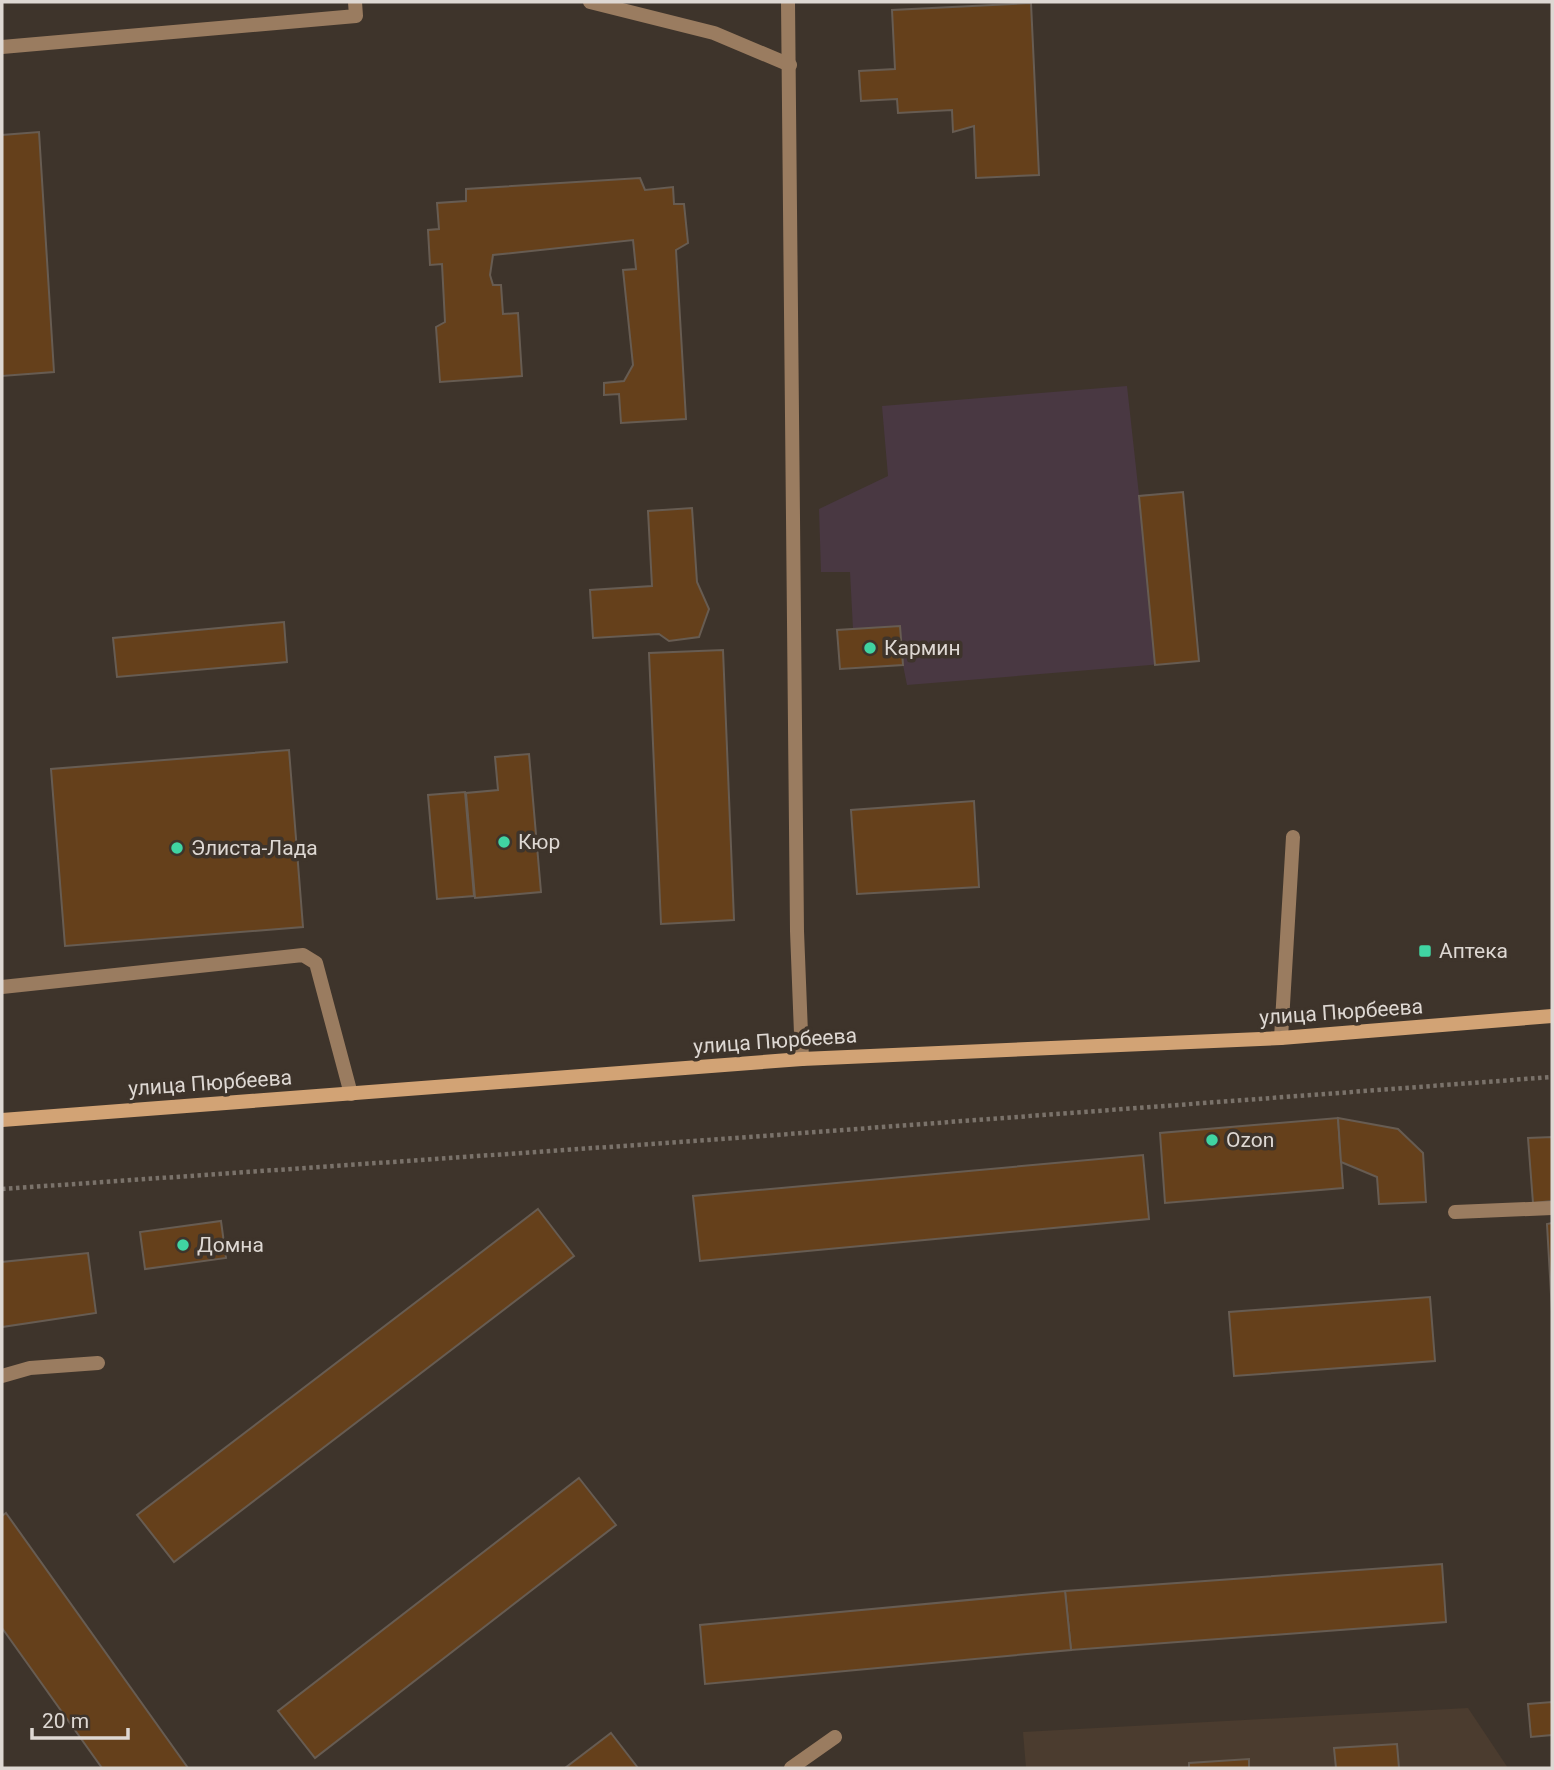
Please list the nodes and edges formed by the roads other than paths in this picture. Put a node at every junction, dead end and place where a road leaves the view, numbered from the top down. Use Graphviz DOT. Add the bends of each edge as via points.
graph roads {
  1 [pos="355,2"];
  2 [pos="590,2"];
  3 [pos="788,2"];
  4 [pos="2,47"];
  5 [pos="790,65"];
  6 [pos="1293,837"];
  7 [pos="2,987"];
  8 [pos="1552,1016"];
  9 [pos="1281,1038"];
  10 [pos="802,1059"];
  11 [pos="351,1094"];
  12 [pos="2,1120"];
  13 [pos="1552,1208"];
  14 [pos="1455,1212"];
  15 [pos="98,1363"];
  16 [pos="2,1376"];
  17 [pos="835,1737"];
  18 [pos="792,1768"];
  1 -- 4 [label="street" via="356,16"];
  2 -- 5 [label="street" via="714,33"];
  3 -- 5 [label="street"];
  5 -- 10 [label="street"];
  6 -- 9 [label="street"];
  7 -- 11 [label="street" via="303,955 316,963"];
  8 -- 9 [label="main road, улица Пюрбеева"];
  9 -- 10 [label="main road, улица Пюрбеева"];
  10 -- 11 [label="main road, улица Пюрбеева"];
  11 -- 12 [label="main road, улица Пюрбеева"];
  13 -- 14 [label="street"];
  15 -- 16 [label="street" via="30,1368"];
  17 -- 18 [label="street"];
}
